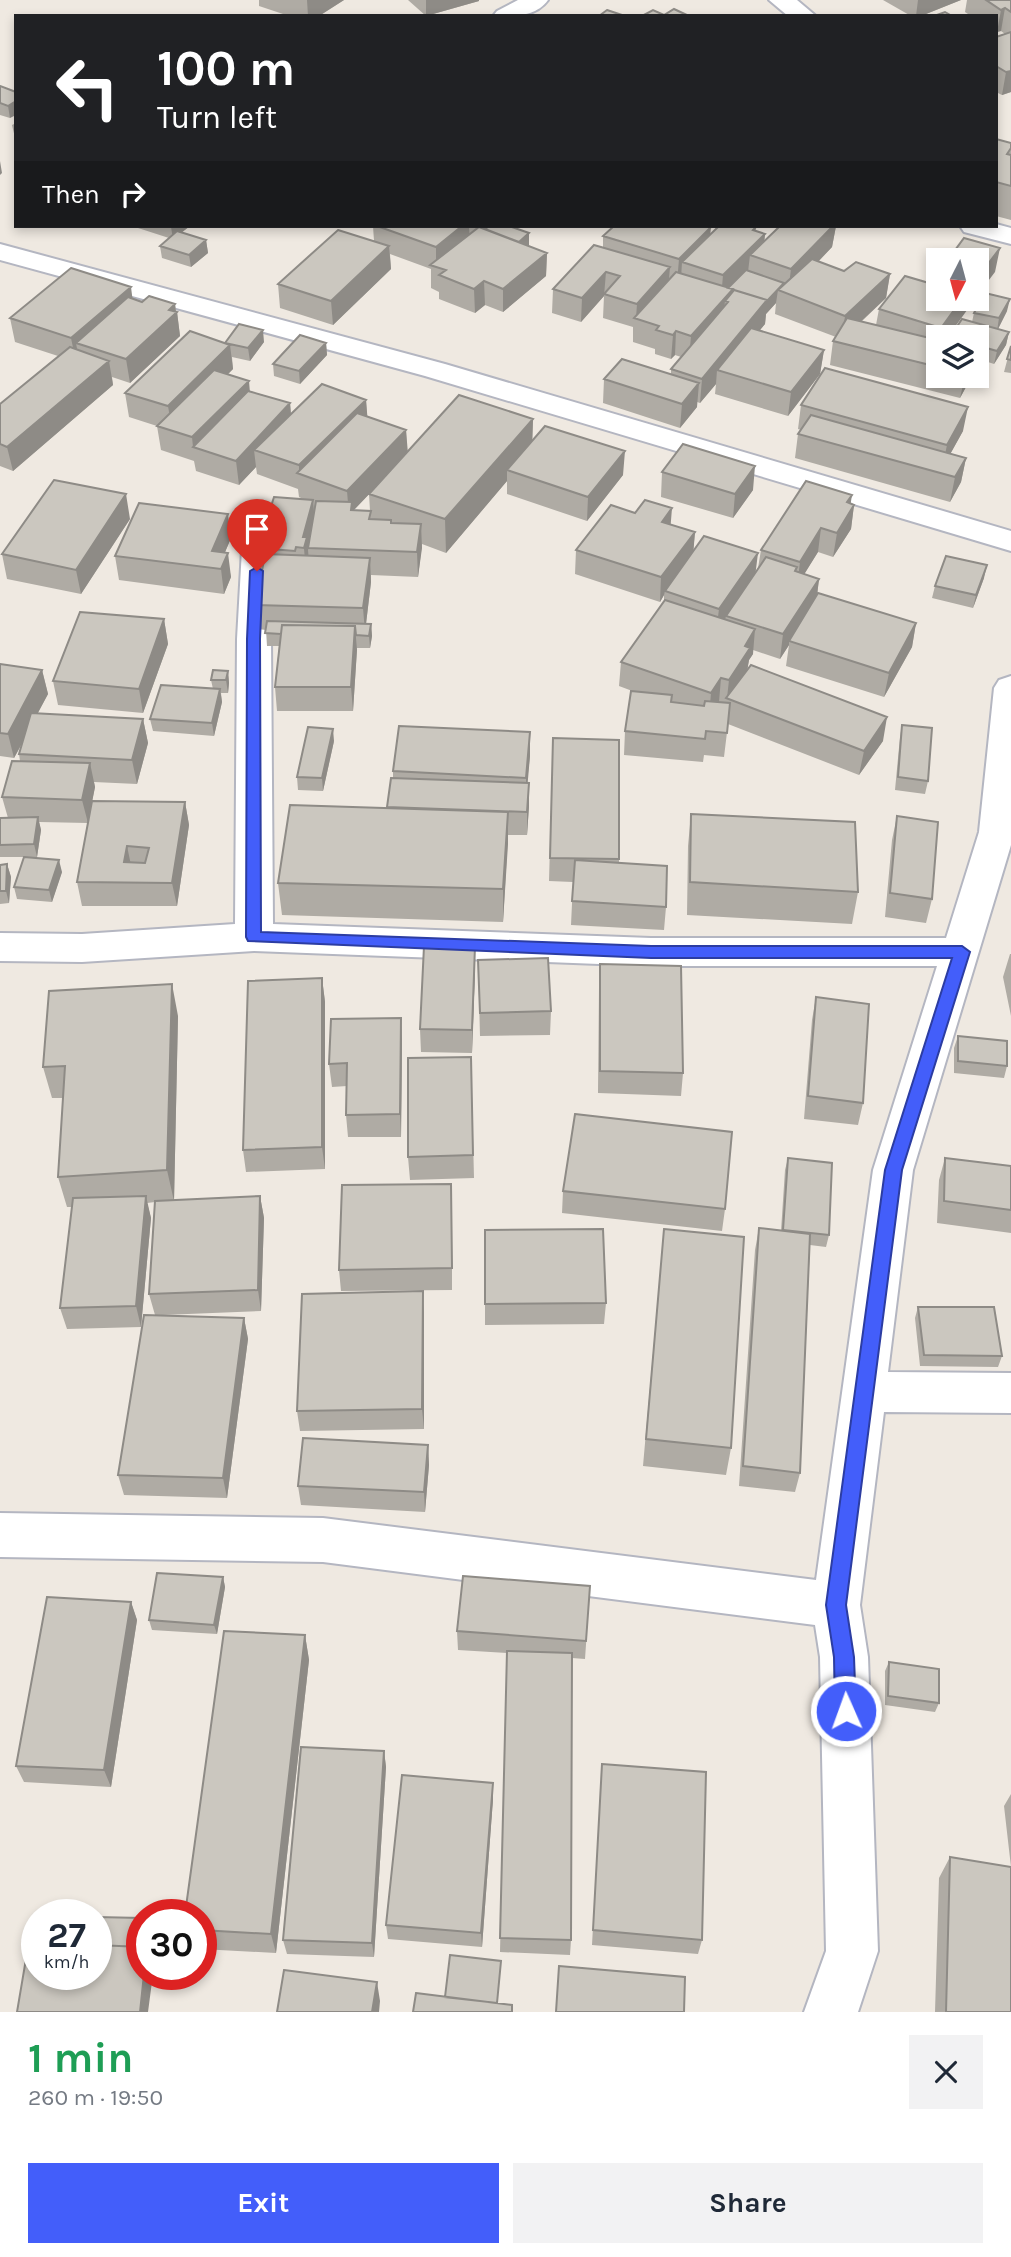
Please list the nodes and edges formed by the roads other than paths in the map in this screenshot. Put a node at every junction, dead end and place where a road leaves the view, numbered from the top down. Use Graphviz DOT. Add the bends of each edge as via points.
graph roads {
  1 [pos="536,0"];
  2 [pos="781,0"];
  3 [pos="509,14"];
  4 [pos="801,14"];
  5 [pos="981,228"];
  6 [pos="1011,236"];
  7 [pos="0,252"];
  8 [pos="1011,541"];
  9 [pos="258,549"];
  10 [pos="1011,688"];
  11 [pos="1004,832"];
  12 [pos="254,937"];
  13 [pos="0,947"];
  14 [pos="962,952"];
  15 [pos="865,1392"];
  16 [pos="1011,1393"];
  17 [pos="0,1535"];
  18 [pos="836,1605"];
  19 [pos="831,2012"];
  1 -- 3 [label="street"];
  2 -- 4 [label="street"];
  5 -- 6 [label="street"];
  7 -- 8 [label="street" via="435,370"];
  9 -- 12 [label="street"];
  10 -- 11 [label="street"];
  11 -- 14 [label="street"];
  12 -- 13 [label="street" via="82,948"];
  12 -- 14 [label="street" via="651,952"];
  14 -- 15 [label="street" via="893,1170"];
  15 -- 16 [label="street"];
  15 -- 18 [label="street"];
  17 -- 18 [label="street" via="323,1540"];
  18 -- 19 [label="street" via="844,1657 852,1951"];
}
